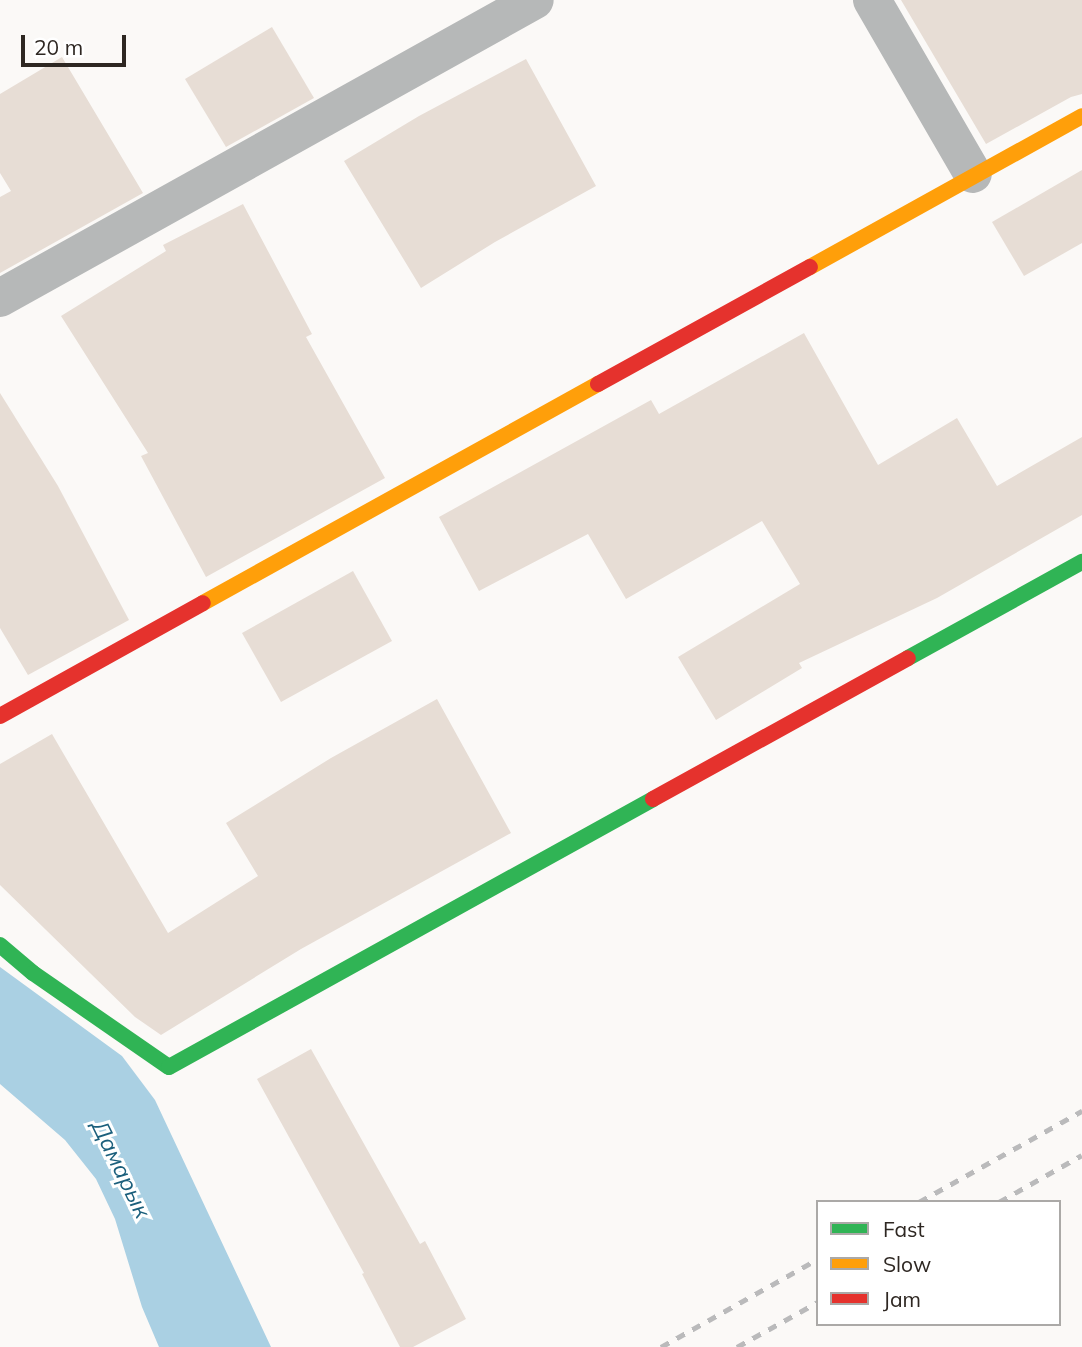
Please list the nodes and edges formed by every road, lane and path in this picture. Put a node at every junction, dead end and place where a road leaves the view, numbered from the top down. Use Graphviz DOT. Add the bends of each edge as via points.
graph roads {
  1 [pos="535,0"];
  2 [pos="872,0"];
  3 [pos="1082,116"];
  4 [pos="973,174"];
  5 [pos="0,298"];
  6 [pos="1082,562"];
  7 [pos="0,716"];
  8 [pos="0,945"];
  1 -- 5 [label="street"];
  2 -- 4 [label="street"];
  3 -- 4 [label="street"];
  4 -- 7 [label="street"];
  6 -- 8 [label="street" via="169,1067"];
}
